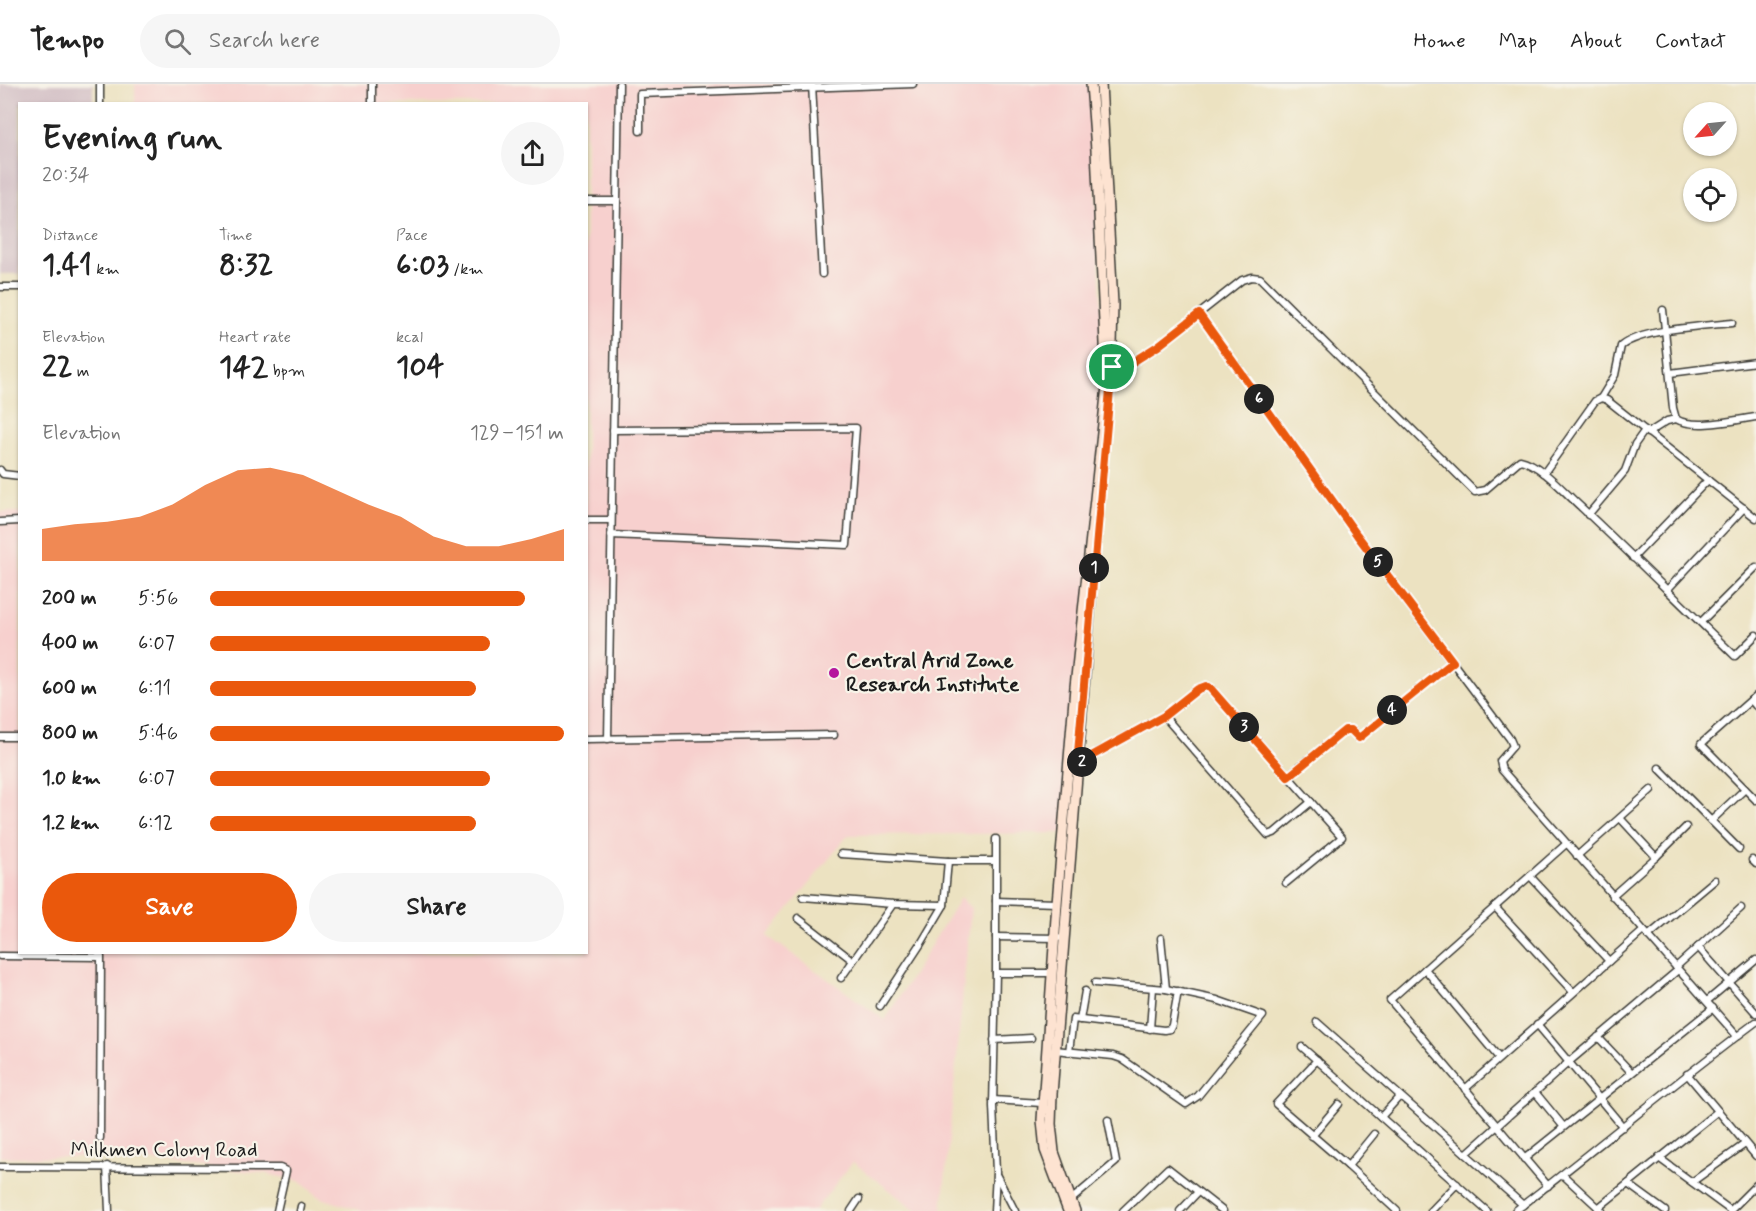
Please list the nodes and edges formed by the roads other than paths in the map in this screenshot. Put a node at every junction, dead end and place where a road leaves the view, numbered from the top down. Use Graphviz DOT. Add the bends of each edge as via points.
graph roads {
  1 [pos="100,84"];
  2 [pos="372,84"];
  3 [pos="619,84"];
  4 [pos="913,84"];
  5 [pos="1091,84"];
  6 [pos="1101,84"];
  7 [pos="812,86"];
  8 [pos="100,102"];
  9 [pos="372,102"];
  10 [pos="640,131"];
  11 [pos="588,201"];
  12 [pos="617,201"];
  13 [pos="822,274"];
  14 [pos="0,287"];
  15 [pos="18,287"];
  16 [pos="1663,310"];
  17 [pos="1199,314"];
  18 [pos="1732,323"];
  19 [pos="1665,331"];
  20 [pos="1756,362"];
  21 [pos="1112,367"];
  22 [pos="1670,373"];
  23 [pos="1601,398"];
  24 [pos="1756,417"];
  25 [pos="1676,419"];
  26 [pos="613,430"];
  27 [pos="1647,431"];
  28 [pos="0,470"];
  29 [pos="1544,473"];
  30 [pos="18,476"];
  31 [pos="1708,480"];
  32 [pos="1744,508"];
  33 [pos="1588,515"];
  34 [pos="1756,518"];
  35 [pos="588,520"];
  36 [pos="611,520"];
  37 [pos="18,521"];
  38 [pos="0,522"];
  39 [pos="611,535"];
  40 [pos="1634,558"];
  41 [pos="1756,567"];
  42 [pos="1667,590"];
  43 [pos="1701,622"];
  44 [pos="1756,635"];
  45 [pos="1453,662"];
  46 [pos="1753,698"];
  47 [pos="1756,706"];
  48 [pos="1164,716"];
  49 [pos="834,735"];
  50 [pos="0,737"];
  51 [pos="18,737"];
  52 [pos="588,739"];
  53 [pos="608,739"];
  54 [pos="1077,764"];
  55 [pos="1659,768"];
  56 [pos="1288,777"];
  57 [pos="1745,789"];
  58 [pos="1651,790"];
  59 [pos="1756,800"];
  60 [pos="1311,802"];
  61 [pos="1620,818"];
  62 [pos="1712,821"];
  63 [pos="1686,827"];
  64 [pos="996,839"];
  65 [pos="1566,844"];
  66 [pos="1739,849"];
  67 [pos="841,854"];
  68 [pos="1577,856"];
  69 [pos="1656,857"];
  70 [pos="948,861"];
  71 [pos="994,861"];
  72 [pos="1530,876"];
  73 [pos="1715,880"];
  74 [pos="1286,883"];
  75 [pos="1612,896"];
  76 [pos="804,897"];
  77 [pos="996,900"];
  78 [pos="1057,903"];
  79 [pos="893,904"];
  80 [pos="944,905"];
  81 [pos="1495,907"];
  82 [pos="1741,908"];
  83 [pos="798,918"];
  84 [pos="1646,933"];
  85 [pos="996,937"];
  86 [pos="1059,938"];
  87 [pos="1161,938"];
  88 [pos="1698,947"];
  89 [pos="101,955"];
  90 [pos="0,956"];
  91 [pos="852,960"];
  92 [pos="1756,960"];
  93 [pos="1609,961"];
  94 [pos="1677,968"];
  95 [pos="1425,969"];
  96 [pos="996,973"];
  97 [pos="1052,973"];
  98 [pos="841,978"];
  99 [pos="1095,983"];
  100 [pos="1729,983"];
  101 [pos="1153,988"];
  102 [pos="1166,989"];
  103 [pos="1085,991"];
  104 [pos="1178,992"];
  105 [pos="1573,992"];
  106 [pos="1707,1001"];
  107 [pos="880,1006"];
  108 [pos="1713,1008"];
  109 [pos="1756,1013"];
  110 [pos="1080,1020"];
  111 [pos="1317,1022"];
  112 [pos="1756,1022"];
  113 [pos="1537,1024"];
  114 [pos="1150,1029"];
  115 [pos="1737,1036"];
  116 [pos="1599,1037"];
  117 [pos="1031,1038"];
  118 [pos="994,1040"];
  119 [pos="1302,1047"];
  120 [pos="1055,1050"];
  121 [pos="1069,1052"];
  122 [pos="1499,1058"];
  123 [pos="1317,1060"];
  124 [pos="1570,1061"];
  125 [pos="1631,1072"];
  126 [pos="1687,1074"];
  127 [pos="1465,1089"];
  128 [pos="1534,1092"];
  129 [pos="1400,1096"];
  130 [pos="1599,1097"];
  131 [pos="993,1100"];
  132 [pos="1042,1102"];
  133 [pos="1339,1104"];
  134 [pos="1718,1111"];
  135 [pos="1381,1117"];
  136 [pos="1108,1120"];
  137 [pos="1497,1126"];
  138 [pos="1563,1126"];
  139 [pos="1623,1127"];
  140 [pos="1374,1134"];
  141 [pos="1312,1136"];
  142 [pos="99,1138"];
  143 [pos="1745,1144"];
  144 [pos="1466,1154"];
  145 [pos="1756,1156"];
  146 [pos="1524,1158"];
  147 [pos="1659,1158"];
  148 [pos="107,1166"];
  149 [pos="1348,1166"];
  150 [pos="0,1167"];
  151 [pos="996,1172"];
  152 [pos="1563,1175"];
  153 [pos="1692,1182"];
  154 [pos="1457,1184"];
  155 [pos="1628,1184"];
  156 [pos="1756,1185"];
  157 [pos="1548,1186"];
  158 [pos="1198,1192"];
  159 [pos="859,1199"];
  160 [pos="1071,1200"];
  161 [pos="1523,1205"];
  162 [pos="1600,1209"];
  163 [pos="855,1210"];
  164 [pos="109,1211"];
  165 [pos="277,1211"];
  166 [pos="994,1211"];
  167 [pos="1015,1211"];
  168 [pos="1068,1211"];
  169 [pos="1075,1211"];
  170 [pos="1124,1211"];
  171 [pos="1180,1211"];
  172 [pos="1223,1211"];
  173 [pos="1397,1211"];
  174 [pos="1431,1211"];
  175 [pos="1487,1211"];
  176 [pos="1515,1211"];
  177 [pos="1665,1211"];
  178 [pos="1730,1211"];
  1 -- 8 [label="street"];
  2 -- 9 [label="street"];
  3 -- 12 [label="street"];
  4 -- 7 [label="street"];
  5 -- 78 [label="main road" via="1107,386"];
  6 -- 21 [label="main road" via="1113,304"];
  7 -- 10 [label="street" via="640,94"];
  7 -- 13 [label="street"];
  11 -- 12 [label="street"];
  12 -- 26 [label="street"];
  14 -- 15 [label="street"];
  16 -- 19 [label="street"];
  17 -- 21 [label="street" via="1131,363"];
  17 -- 29 [label="street" via="1242,280 1260,278 1475,492 1485,490 1520,460"];
  17 -- 45 [label="street"];
  18 -- 19 [label="street"];
  19 -- 22 [label="street"];
  19 -- 23 [label="street" via="1631,339 1621,346 1615,375"];
  20 -- 22 [label="street"];
  21 -- 54 [label="main road"];
  22 -- 25 [label="street"];
  23 -- 27 [label="street"];
  23 -- 29 [label="street"];
  24 -- 25 [label="street" via="1706,423 1683,423"];
  25 -- 27 [label="street"];
  26 -- 36 [label="street"];
  26 -- 39 [label="street" via="856,428 848,545"];
  27 -- 31 [label="street"];
  27 -- 33 [label="street" via="1635,444 1625,471"];
  28 -- 30 [label="street"];
  29 -- 33 [label="street"];
  31 -- 32 [label="street"];
  31 -- 40 [label="street"];
  32 -- 34 [label="street"];
  32 -- 42 [label="street"];
  33 -- 40 [label="street"];
  35 -- 36 [label="street"];
  36 -- 39 [label="street"];
  37 -- 38 [label="street"];
  39 -- 53 [label="street"];
  40 -- 42 [label="street"];
  41 -- 43 [label="street"];
  42 -- 43 [label="street"];
  43 -- 44 [label="street" via="1735,656"];
  45 -- 56 [label="street" via="1359,738 1345,730"];
  45 -- 65 [label="street" via="1512,743 1500,761 1502,771"];
  46 -- 47 [label="street"];
  46 -- 57 [label="street" via="1701,744"];
  48 -- 54 [label="street"];
  48 -- 56 [label="street" via="1206,686"];
  48 -- 60 [label="street" via="1268,835"];
  49 -- 53 [label="street"];
  50 -- 51 [label="street"];
  52 -- 53 [label="street"];
  54 -- 86 [label="main road"];
  55 -- 62 [label="street"];
  56 -- 60 [label="street"];
  57 -- 59 [label="street"];
  57 -- 62 [label="street"];
  58 -- 61 [label="street"];
  60 -- 74 [label="street" via="1342,837"];
  61 -- 68 [label="street"];
  61 -- 69 [label="street"];
  62 -- 66 [label="street"];
  63 -- 69 [label="street"];
  64 -- 71 [label="street"];
  65 -- 68 [label="street"];
  65 -- 72 [label="street"];
  67 -- 70 [label="street"];
  68 -- 75 [label="street"];
  69 -- 75 [label="street"];
  70 -- 71 [label="street"];
  70 -- 80 [label="street"];
  71 -- 77 [label="street"];
  72 -- 81 [label="street"];
  72 -- 93 [label="street"];
  73 -- 84 [label="street"];
  75 -- 84 [label="street"];
  76 -- 79 [label="street"];
  77 -- 78 [label="street"];
  77 -- 85 [label="street"];
  78 -- 86 [label="main road"];
  79 -- 80 [label="street"];
  79 -- 91 [label="street"];
  80 -- 107 [label="street"];
  81 -- 95 [label="street"];
  81 -- 105 [label="street"];
  82 -- 88 [label="street"];
  83 -- 91 [label="street"];
  84 -- 93 [label="street"];
  84 -- 94 [label="street"];
  85 -- 86 [label="street"];
  85 -- 96 [label="street"];
  86 -- 97 [label="main road"];
  86 -- 120 [label="main road"];
  87 -- 102 [label="street"];
  88 -- 94 [label="street"];
  88 -- 100 [label="street"];
  89 -- 90 [label="street"];
  89 -- 142 [label="street"];
  91 -- 98 [label="street"];
  92 -- 100 [label="street"];
  93 -- 105 [label="street"];
  94 -- 106 [label="street"];
  94 -- 116 [label="street"];
  95 -- 122 [label="street"];
  95 -- 127 [label="street" via="1390,1000"];
  96 -- 97 [label="street"];
  96 -- 118 [label="street"];
  97 -- 132 [label="main road"];
  99 -- 101 [label="street"];
  100 -- 106 [label="street"];
  100 -- 109 [label="street"];
  101 -- 102 [label="street"];
  101 -- 114 [label="street"];
  102 -- 104 [label="street"];
  103 -- 110 [label="street"];
  104 -- 114 [label="street" via="1171,1027"];
  104 -- 121 [label="street" via="1263,1016 1198,1096 1186,1104 1122,1059"];
  105 -- 113 [label="street"];
  106 -- 108 [label="street"];
  108 -- 115 [label="street"];
  108 -- 125 [label="street"];
  110 -- 114 [label="street"];
  110 -- 121 [label="street" via="1073,1019"];
  111 -- 129 [label="street"];
  112 -- 115 [label="street"];
  113 -- 122 [label="street"];
  113 -- 124 [label="street"];
  115 -- 126 [label="street"];
  116 -- 124 [label="street"];
  116 -- 125 [label="street"];
  117 -- 118 [label="street"];
  118 -- 131 [label="street"];
  119 -- 123 [label="street"];
  120 -- 121 [label="street"];
  120 -- 160 [label="main road" via="1052,1136"];
  122 -- 127 [label="street"];
  123 -- 135 [label="street"];
  123 -- 141 [label="street" via="1276,1104"];
  124 -- 128 [label="street"];
  124 -- 130 [label="street"];
  125 -- 130 [label="street"];
  126 -- 134 [label="street"];
  126 -- 139 [label="street"];
  127 -- 137 [label="street"];
  128 -- 137 [label="street"];
  128 -- 138 [label="street"];
  129 -- 135 [label="street"];
  129 -- 144 [label="street"];
  130 -- 138 [label="street"];
  130 -- 139 [label="street"];
  131 -- 132 [label="street"];
  131 -- 151 [label="street"];
  132 -- 168 [label="main road" via="1045,1150"];
  133 -- 141 [label="street"];
  134 -- 143 [label="street"];
  134 -- 147 [label="street"];
  135 -- 154 [label="street"];
  136 -- 160 [label="street" via="1116,1162"];
  137 -- 144 [label="street"];
  137 -- 146 [label="street"];
  138 -- 146 [label="street"];
  139 -- 152 [label="street"];
  140 -- 149 [label="street"];
  141 -- 149 [label="street"];
  143 -- 145 [label="street"];
  143 -- 153 [label="street"];
  144 -- 161 [label="street"];
  146 -- 157 [label="street"];
  147 -- 153 [label="street"];
  147 -- 155 [label="street"];
  148 -- 150 [label="street, Milkmen Colony Road"];
  148 -- 164 [label="street"];
  148 -- 165 [label="street, Milkmen Colony Road" via="280,1168 286,1171"];
  149 -- 173 [label="street"];
  151 -- 166 [label="street"];
  151 -- 167 [label="street"];
  152 -- 157 [label="street"];
  152 -- 162 [label="street"];
  153 -- 178 [label="street"];
  154 -- 174 [label="street"];
  154 -- 175 [label="street"];
  155 -- 162 [label="street"];
  155 -- 177 [label="street"];
  156 -- 178 [label="street"];
  157 -- 161 [label="street"];
  158 -- 170 [label="street" via="1168,1168"];
  158 -- 171 [label="street"];
  158 -- 172 [label="street"];
  159 -- 163 [label="street"];
  160 -- 169 [label="main road"];
  161 -- 176 [label="street"];
}
